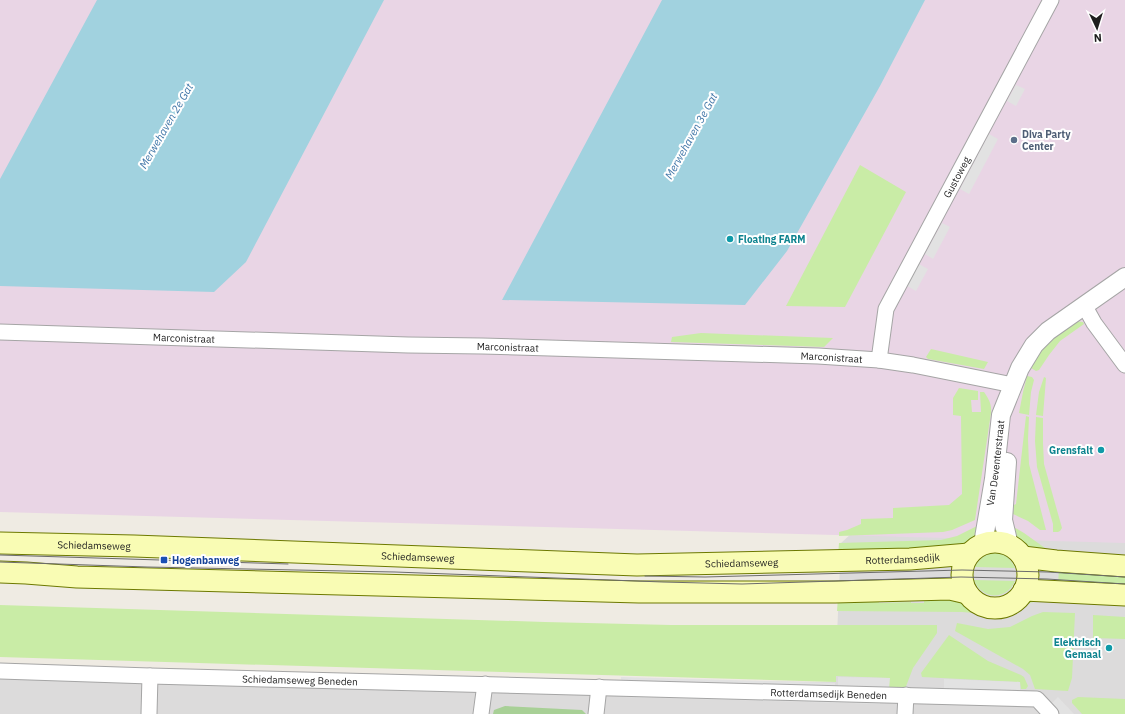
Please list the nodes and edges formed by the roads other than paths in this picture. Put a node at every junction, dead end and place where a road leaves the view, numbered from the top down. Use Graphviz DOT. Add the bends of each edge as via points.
graph roads {
  1 [pos="1051,0"];
  2 [pos="1125,277"];
  3 [pos="1084,305"];
  4 [pos="0,332"];
  5 [pos="879,360"];
  6 [pos="1125,365"];
  7 [pos="1013,385"];
  8 [pos="0,543"];
  9 [pos="976,549"];
  10 [pos="1016,551"];
  11 [pos="836,561"];
  12 [pos="1125,566"];
  13 [pos="0,572"];
  14 [pos="1024,590"];
  15 [pos="967,593"];
  16 [pos="1125,595"];
  17 [pos="0,671"];
  18 [pos="150,676"];
  19 [pos="485,684"];
  20 [pos="599,687"];
  21 [pos="906,696"];
  22 [pos="149,714"];
  23 [pos="481,714"];
  24 [pos="596,714"];
  25 [pos="905,714"];
  26 [pos="1051,714"];
  1 -- 5 [label="street, Gustoweg" via="886,309"];
  2 -- 3 [label="street, Van Deventerstraat"];
  3 -- 6 [label="street"];
  3 -- 7 [label="street, Van Deventerstraat" via="1048,331 1034,345"];
  4 -- 5 [label="street, Marconistraat" via="680,351"];
  5 -- 7 [label="street, Marconistraat"];
  7 -- 9 [label="street, Van Deventerstraat" via="1002,415 994,479"];
  7 -- 10 [label="street, Van Deventerstraat" via="1003,520"];
  8 -- 11 [label="main road, Schiedamseweg" via="637,565"];
  9 -- 10 [label="main road" via="992,542 1001,542"];
  9 -- 11 [label="main road, Rotterdamsedijk" via="910,559"];
  9 -- 15 [label="main road" via="964,561 962,570 961,577"];
  10 -- 12 [label="main road" via="1056,561"];
  10 -- 14 [label="main road" via="1026,564 1028,578"];
  13 -- 15 [label="main road" via="77,577 638,592 950,589"];
  14 -- 15 [label="main road" via="1012,603 996,608 980,604"];
  14 -- 16 [label="main road"];
  17 -- 18 [label="street, Schiedamseweg Beneden"];
  18 -- 19 [label="street, Schiedamseweg Beneden"];
  18 -- 22 [label="street"];
  19 -- 20 [label="street, Schiedamseweg Beneden"];
  19 -- 23 [label="street"];
  20 -- 21 [label="street, Rotterdamsedijk Beneden"];
  20 -- 24 [label="street"];
  21 -- 25 [label="street"];
  21 -- 26 [label="street, Rotterdamsedijk Beneden" via="1037,699"];
}
